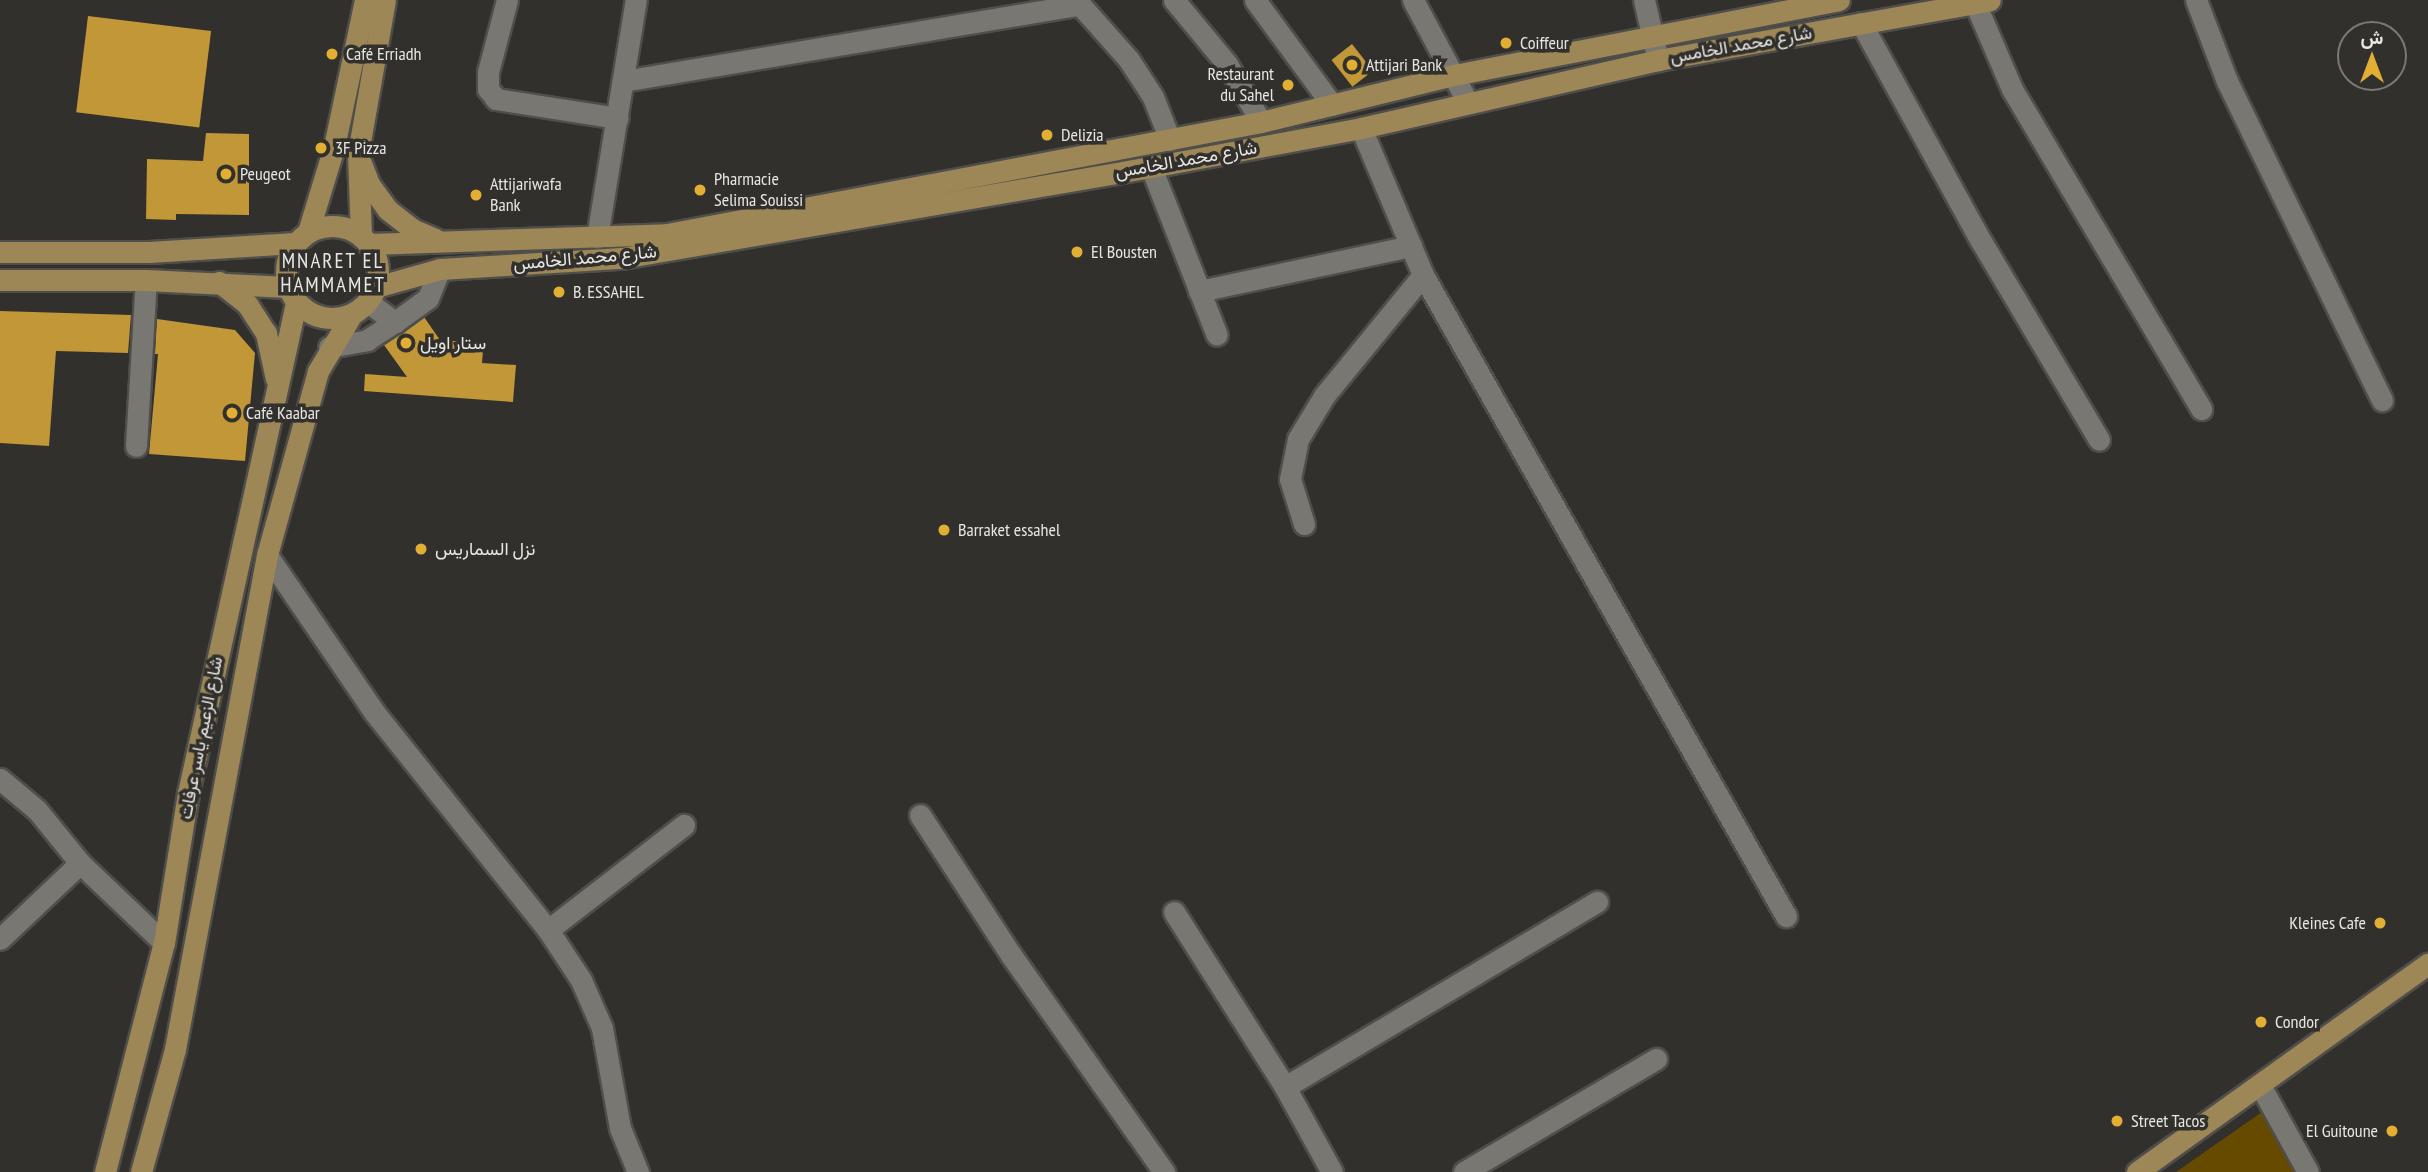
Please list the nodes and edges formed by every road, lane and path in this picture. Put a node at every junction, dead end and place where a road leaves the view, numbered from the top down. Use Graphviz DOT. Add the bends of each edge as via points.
graph roads {
  1 [pos="365,0"];
  2 [pos="385,0"];
  3 [pos="507,0"];
  4 [pos="636,0"];
  5 [pos="1174,0"];
  6 [pos="1255,0"];
  7 [pos="1413,0"];
  8 [pos="1644,0"];
  9 [pos="1839,0"];
  10 [pos="2196,0"];
  11 [pos="1982,1"];
  12 [pos="1078,2"];
  13 [pos="1903,7"];
  14 [pos="1861,23"];
  15 [pos="1652,33"];
  16 [pos="1658,60"];
  17 [pos="1454,75"];
  18 [pos="623,81"];
  19 [pos="1467,101"];
  20 [pos="1332,105"];
  21 [pos="618,118"];
  22 [pos="1261,122"];
  23 [pos="1361,128"];
  24 [pos="1170,140"];
  25 [pos="358,153"];
  26 [pos="1151,167"];
  27 [pos="302,237"];
  28 [pos="597,237"];
  29 [pos="365,240"];
  30 [pos="444,242"];
  31 [pos="1411,246"];
  32 [pos="0,252"];
  33 [pos="440,269"];
  34 [pos="1423,275"];
  35 [pos="0,280"];
  36 [pos="146,280"];
  37 [pos="219,282"];
  38 [pos="1199,291"];
  39 [pos="292,295"];
  40 [pos="365,301"];
  41 [pos="395,322"];
  42 [pos="1217,335"];
  43 [pos="329,347"];
  44 [pos="2382,400"];
  45 [pos="276,401"];
  46 [pos="2201,409"];
  47 [pos="2099,440"];
  48 [pos="136,446"];
  49 [pos="1304,524"];
  50 [pos="267,555"];
  51 [pos="0,779"];
  52 [pos="920,815"];
  53 [pos="684,825"];
  54 [pos="80,863"];
  55 [pos="1597,902"];
  56 [pos="1174,912"];
  57 [pos="1786,916"];
  58 [pos="548,930"];
  59 [pos="0,939"];
  60 [pos="164,943"];
  61 [pos="2428,964"];
  62 [pos="1656,1059"];
  63 [pos="1285,1087"];
  64 [pos="2261,1087"];
  65 [pos="105,1172"];
  66 [pos="141,1172"];
  67 [pos="638,1172"];
  68 [pos="1164,1172"];
  69 [pos="1332,1172"];
  70 [pos="1464,1172"];
  71 [pos="2137,1172"];
  72 [pos="2308,1172"];
  1 -- 27 [label="main road" via="337,135"];
  2 -- 25 [label="main road"];
  3 -- 21 [label="street" via="488,72 488,89 496,99"];
  4 -- 18 [label="street"];
  5 -- 22 [label="street" via="1227,64"];
  6 -- 20 [label="street"];
  7 -- 17 [label="street"];
  8 -- 15 [label="street"];
  9 -- 15 [label="main road, شارع محمد الخامس"];
  10 -- 44 [label="street" via="2227,81"];
  11 -- 13 [label="main road, شارع محمد الخامس"];
  11 -- 46 [label="street" via="2012,89"];
  12 -- 18 [label="street"];
  12 -- 24 [label="street" via="1147,88"];
  13 -- 14 [label="main road, شارع محمد الخامس"];
  14 -- 16 [label="main road, شارع محمد الخامس"];
  14 -- 47 [label="street" via="1980,242"];
  15 -- 16 [label="street"];
  15 -- 17 [label="main road, شارع محمد الخامس"];
  16 -- 19 [label="main road, شارع محمد الخامس"];
  17 -- 19 [label="street"];
  17 -- 20 [label="main road, شارع محمد الخامس"];
  18 -- 21 [label="street"];
  19 -- 23 [label="main road, شارع محمد الخامس"];
  20 -- 22 [label="main road, شارع محمد الخامس"];
  21 -- 28 [label="street"];
  22 -- 24 [label="main road, شارع محمد الخامس"];
  23 -- 26 [label="main road, شارع محمد الخامس"];
  23 -- 31 [label="street"];
  24 -- 28 [label="main road, شارع محمد الخامس" via="667,234"];
  25 -- 29 [label="main road"];
  25 -- 30 [label="main road" via="369,184 388,211 414,230"];
  26 -- 33 [label="main road, شارع محمد الخامس" via="622,258"];
  26 -- 38 [label="street"];
  27 -- 29 [label="main road" via="335,226"];
  27 -- 32 [label="main road" via="149,252"];
  27 -- 39 [label="main road" via="287,256"];
  28 -- 30 [label="main road, شارع محمد الخامس"];
  29 -- 30 [label="main road, شارع محمد الخامس"];
  29 -- 40 [label="main road" via="376,257"];
  31 -- 34 [label="street"];
  31 -- 38 [label="street"];
  33 -- 40 [label="main road, شارع محمد الخامس"];
  33 -- 41 [label="street" via="428,298"];
  34 -- 49 [label="street" via="1324,396 1298,439 1290,479"];
  34 -- 57 [label="street"];
  35 -- 36 [label="main road"];
  36 -- 37 [label="main road"];
  36 -- 48 [label="street"];
  37 -- 39 [label="main road"];
  37 -- 45 [label="main road" via="247,304 266,333 276,366"];
  38 -- 42 [label="street"];
  39 -- 40 [label="main road" via="322,318"];
  39 -- 45 [label="main road, شارع الزعيم ياسر عرفات"];
  40 -- 41 [label="street"];
  40 -- 43 [label="main road, شارع الزعيم ياسر عرفات"];
  41 -- 43 [label="street" via="367,340"];
  43 -- 50 [label="main road, شارع الزعيم ياسر عرفات" via="310,397"];
  45 -- 60 [label="main road, شارع الزعيم ياسر عرفات" via="188,793"];
  50 -- 58 [label="street" via="416,769"];
  50 -- 66 [label="main road, شارع الزعيم ياسر عرفات" via="175,1049"];
  51 -- 54 [label="street" via="37,810"];
  52 -- 68 [label="street" via="1010,955"];
  53 -- 58 [label="street"];
  54 -- 59 [label="street"];
  54 -- 60 [label="street"];
  55 -- 63 [label="street"];
  56 -- 63 [label="street"];
  58 -- 67 [label="street" via="594,1004 620,1128"];
  60 -- 65 [label="main road, شارع الزعيم ياسر عرفات"];
  61 -- 64 [label="main road"];
  62 -- 70 [label="street"];
  63 -- 69 [label="street"];
  64 -- 71 [label="main road"];
  64 -- 72 [label="street"];
}
